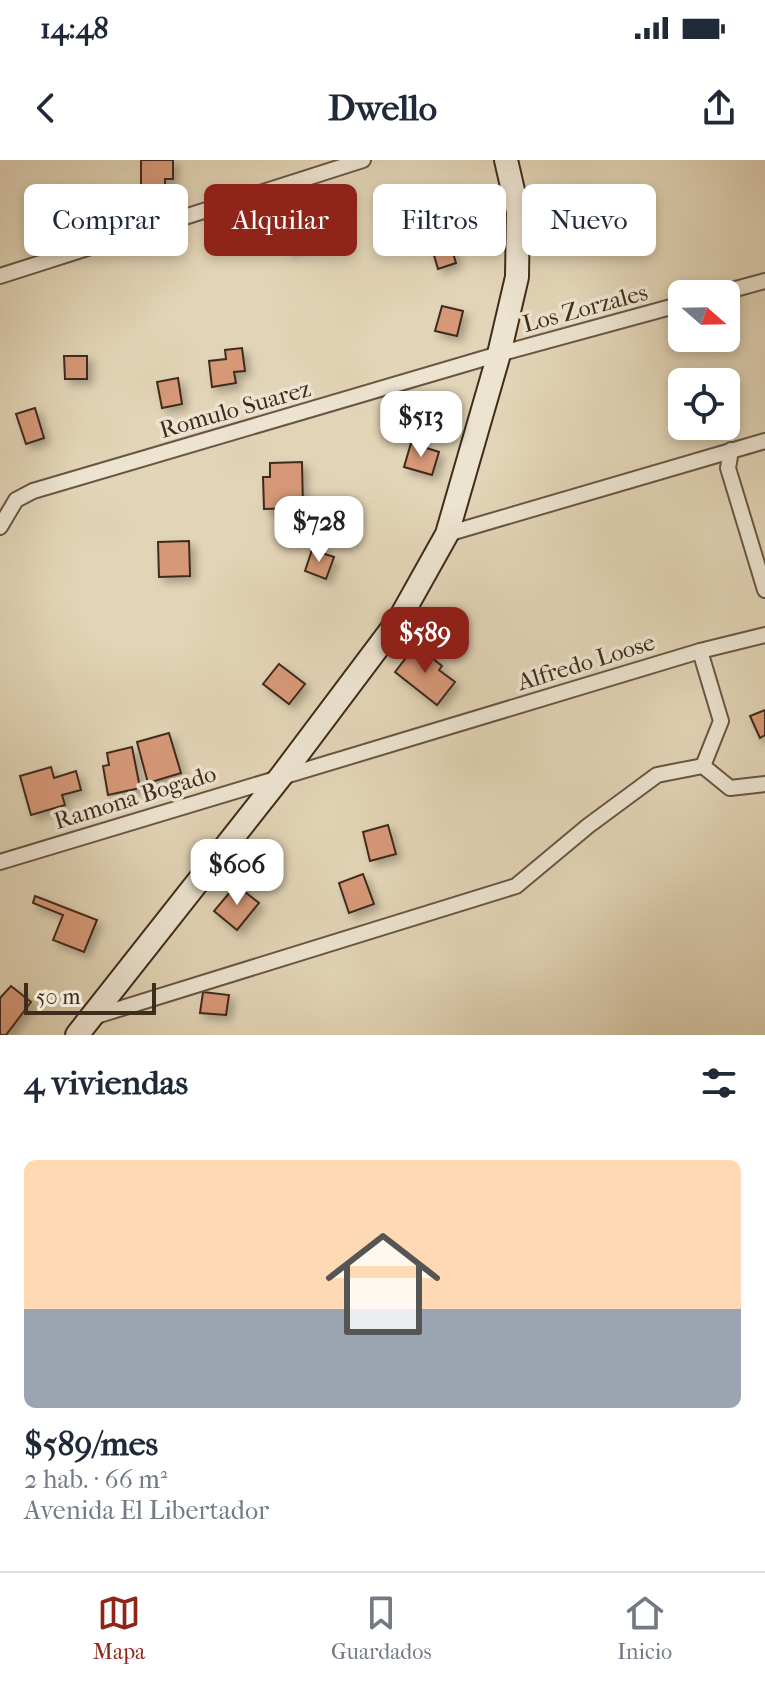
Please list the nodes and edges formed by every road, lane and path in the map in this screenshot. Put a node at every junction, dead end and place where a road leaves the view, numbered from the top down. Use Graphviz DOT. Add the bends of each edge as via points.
graph roads {
  1 [pos="363,160"];
  2 [pos="506,160"];
  3 [pos="0,276"];
  4 [pos="765,281"];
  5 [pos="740,288"];
  6 [pos="668,308"];
  7 [pos="499,354"];
  8 [pos="765,441"];
  9 [pos="731,450"];
  10 [pos="0,527"];
  11 [pos="447,534"];
  12 [pos="765,590"];
  13 [pos="765,635"];
  14 [pos="700,651"];
  15 [pos="703,766"];
  16 [pos="282,775"];
  17 [pos="765,784"];
  18 [pos="0,862"];
  19 [pos="83,1027"];
  1 -- 3 [label="street"];
  2 -- 7 [label="main road" via="518,212 517,277"];
  4 -- 5 [label="street"];
  6 -- 7 [label="street, Los Zorzales"];
  7 -- 10 [label="street, Romulo Suarez" via="33,491 16,500"];
  7 -- 11 [label="main road"];
  8 -- 9 [label="street"];
  9 -- 11 [label="street"];
  9 -- 12 [label="street" via="728,468"];
  11 -- 16 [label="main road" via="400,618"];
  13 -- 14 [label="street, Alfredo Loose"];
  14 -- 15 [label="street" via="721,721"];
  14 -- 16 [label="street, Alfredo Loose"];
  15 -- 17 [label="street" via="730,788"];
  15 -- 19 [label="street" via="657,775 516,886"];
  16 -- 18 [label="street, Ramona Bogado"];
  16 -- 19 [label="main road"];
}
